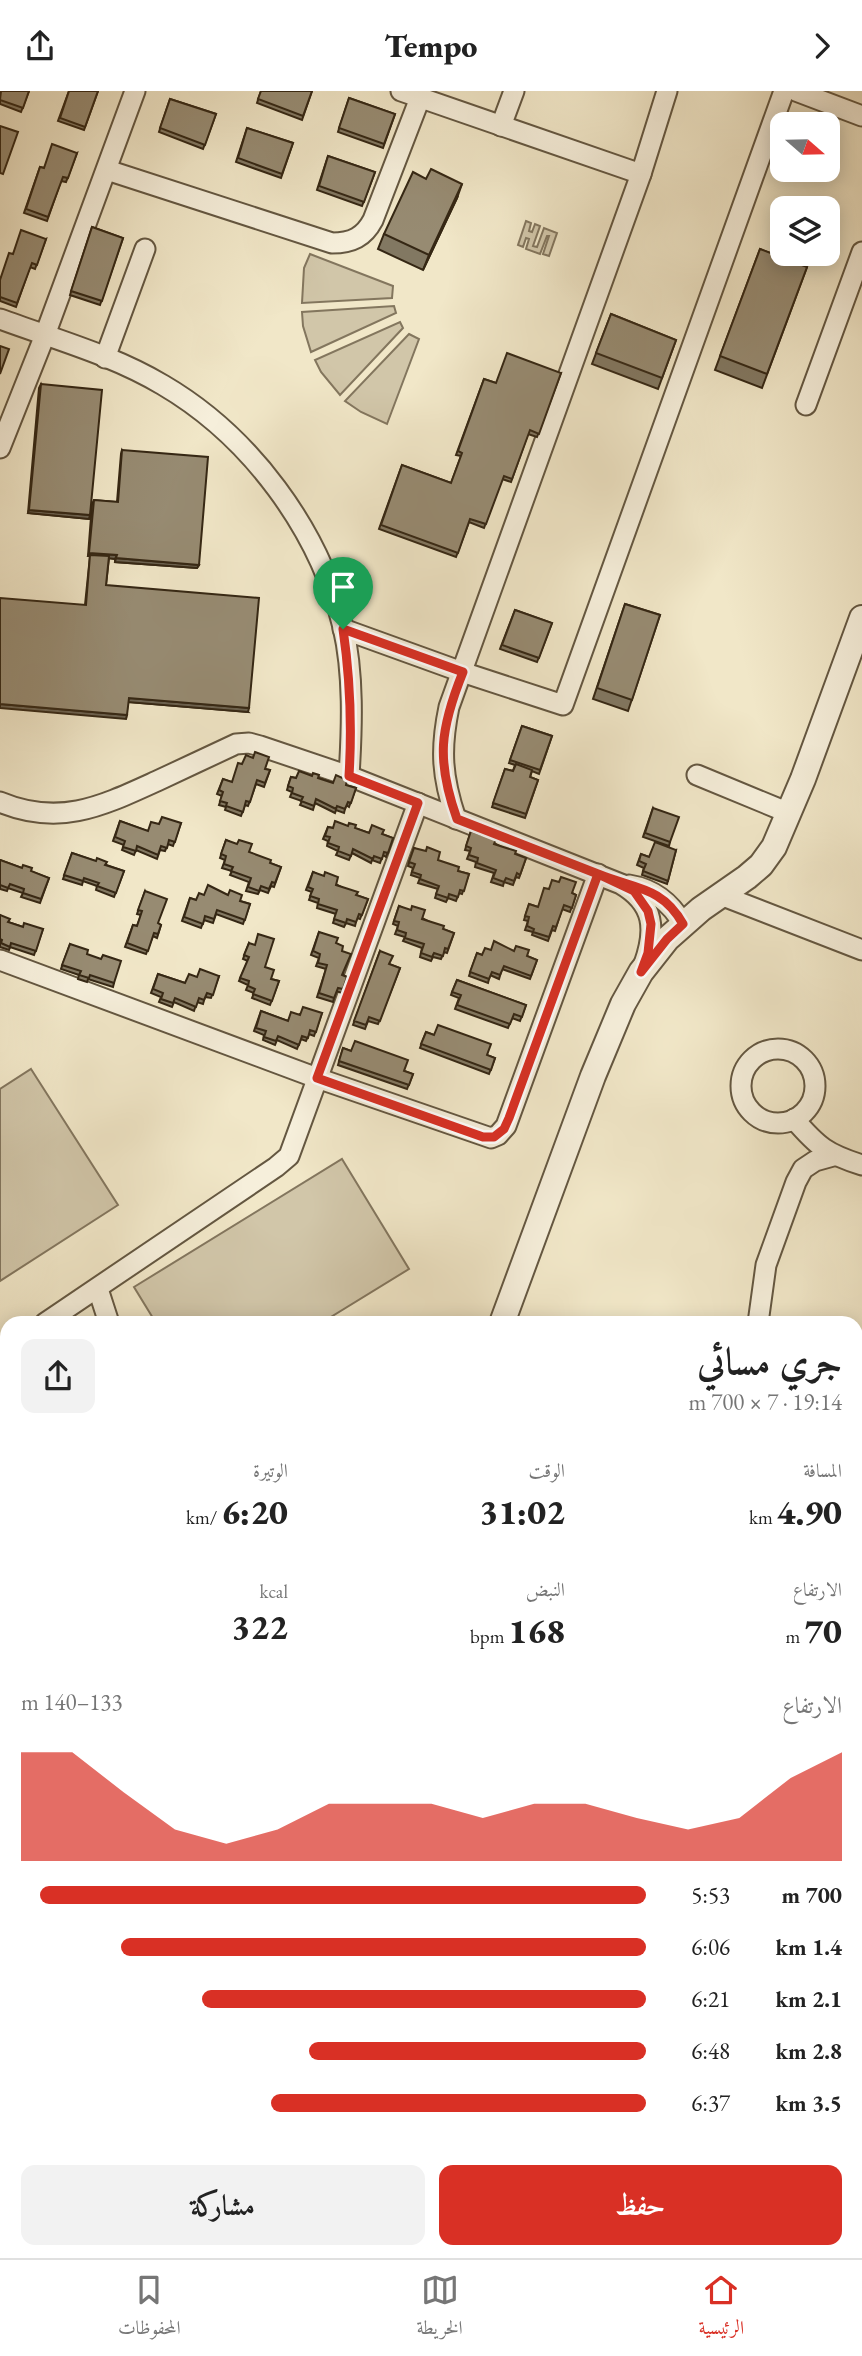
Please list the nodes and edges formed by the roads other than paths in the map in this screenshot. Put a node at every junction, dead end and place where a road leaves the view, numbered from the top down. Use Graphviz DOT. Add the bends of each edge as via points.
graph roads {
  1 [pos="135,91"];
  2 [pos="401,91"];
  3 [pos="514,91"];
  4 [pos="667,91"];
  5 [pos="784,91"];
  6 [pos="796,91"];
  7 [pos="420,98"];
  8 [pos="862,116"];
  9 [pos="501,126"];
  10 [pos="107,170"];
  11 [pos="641,174"];
  12 [pos="145,249"];
  13 [pos="862,252"];
  14 [pos="0,319"];
  15 [pos="45,335"];
  16 [pos="105,358"];
  17 [pos="806,405"];
  18 [pos="0,448"];
  19 [pos="862,618"];
  20 [pos="343,629"];
  21 [pos="463,672"];
  22 [pos="697,775"];
  23 [pos="349,776"];
  24 [pos="418,803"];
  25 [pos="2,808"];
  26 [pos="789,813"];
  27 [pos="457,819"];
  28 [pos="598,874"];
  29 [pos="621,884"];
  30 [pos="723,896"];
  31 [pos="683,924"];
  32 [pos="862,950"];
  33 [pos="0,960"];
  34 [pos="641,972"];
  35 [pos="317,1078"];
  36 [pos="794,1119"];
  37 [pos="833,1156"];
  38 [pos="862,1165"];
  39 [pos="98,1289"];
  40 [pos="57,1316"];
  41 [pos="107,1316"];
  42 [pos="505,1316"];
  43 [pos="759,1316"];
  1 -- 10 [label="street"];
  2 -- 7 [label="street"];
  3 -- 9 [label="street"];
  4 -- 11 [label="street"];
  5 -- 21 [label="street" via="563,705"];
  6 -- 8 [label="street"];
  7 -- 9 [label="street"];
  7 -- 10 [label="street" via="368,230 342,243"];
  9 -- 11 [label="street"];
  10 -- 15 [label="street"];
  11 -- 21 [label="street"];
  12 -- 16 [label="street"];
  13 -- 17 [label="street"];
  14 -- 15 [label="street"];
  15 -- 16 [label="street"];
  15 -- 18 [label="street"];
  16 -- 20 [label="street" via="179,395 241,447 284,500 311,544"];
  19 -- 26 [label="street"];
  20 -- 21 [label="street"];
  20 -- 23 [label="street" via="350,698"];
  21 -- 27 [label="street" via="449,707 442,756"];
  22 -- 26 [label="street"];
  23 -- 24 [label="street"];
  23 -- 25 [label="street" via="248,743 236,744 89,810 52,813"];
  24 -- 27 [label="street"];
  24 -- 35 [label="street"];
  26 -- 30 [label="street" via="761,865"];
  27 -- 28 [label="street"];
  28 -- 29 [label="street"];
  28 -- 35 [label="street" via="509,1118 498,1135 483,1137"];
  29 -- 31 [label="street" via="657,895 675,909"];
  29 -- 34 [label="street" via="634,891 651,924"];
  30 -- 31 [label="street"];
  30 -- 32 [label="street"];
  31 -- 34 [label="street"];
  33 -- 35 [label="street"];
  34 -- 42 [label="street" via="616,1020"];
  35 -- 39 [label="street" via="285,1160"];
  36 -- 37 [label="street"];
  37 -- 38 [label="street"];
  37 -- 43 [label="street" via="803,1169 796,1182 766,1265"];
  39 -- 40 [label="street"];
  39 -- 41 [label="street"];
}
